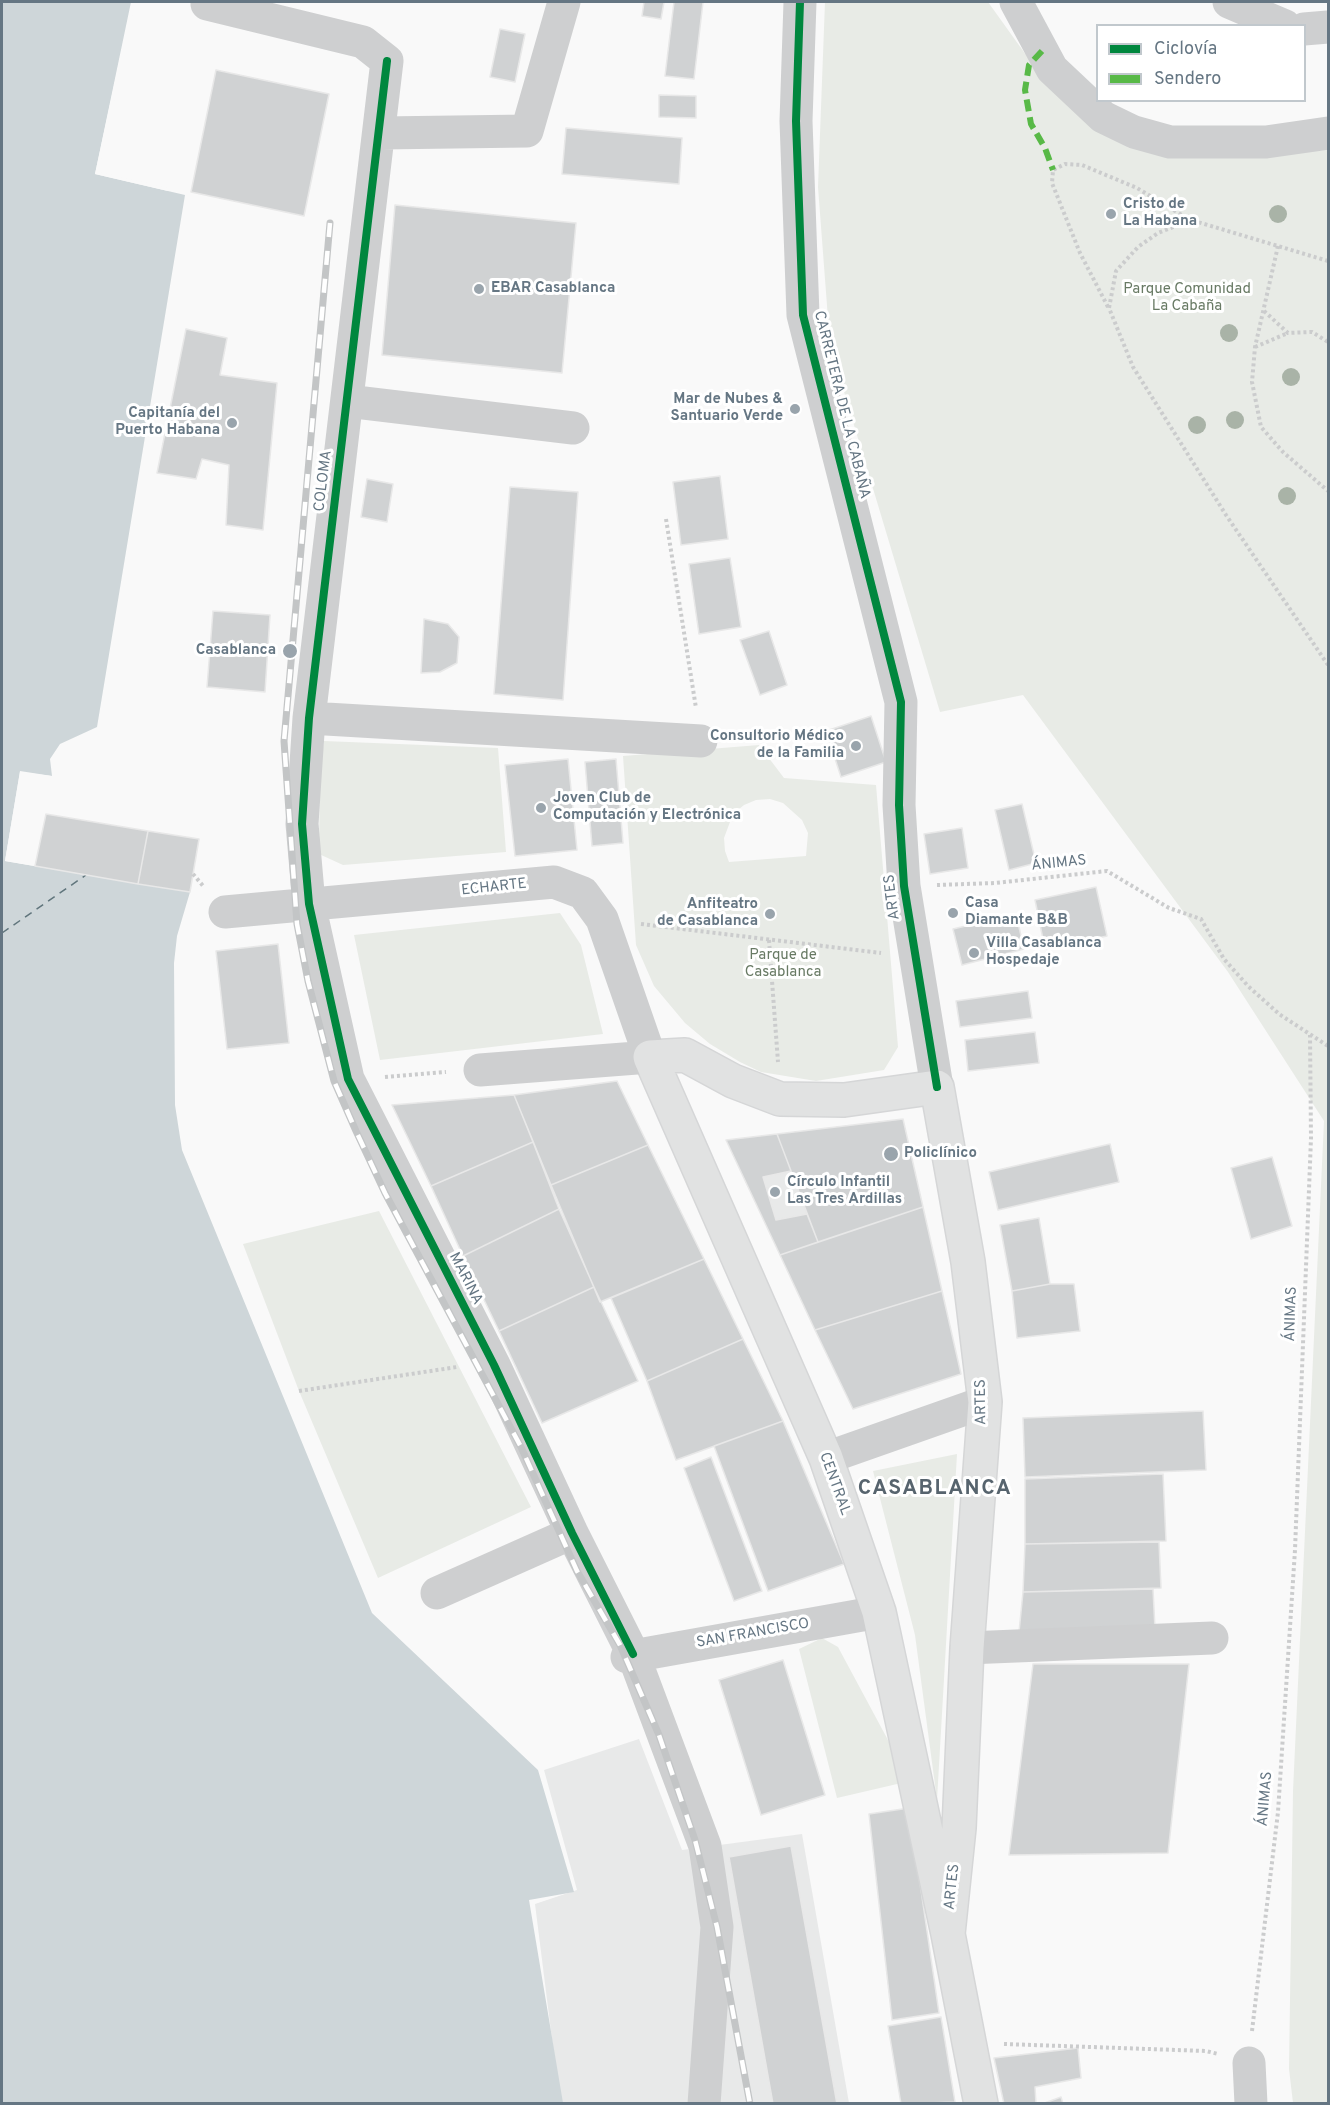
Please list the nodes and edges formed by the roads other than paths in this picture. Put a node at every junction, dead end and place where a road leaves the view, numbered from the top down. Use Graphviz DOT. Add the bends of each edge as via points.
graph roads {
  1 [pos="564,2"];
  2 [pos="800,2"];
  3 [pos="1016,2"];
  4 [pos="1229,2"];
  5 [pos="207,4"];
  6 [pos="1280,24"];
  7 [pos="1329,27"];
  8 [pos="1306,29"];
  9 [pos="381,133"];
  10 [pos="1329,133"];
  11 [pos="347,401"];
  12 [pos="573,428"];
  13 [pos="901,702"];
  14 [pos="309,718"];
  15 [pos="701,741"];
  16 [pos="309,904"];
  17 [pos="225,912"];
  18 [pos="629,995"];
  19 [pos="685,1055"];
  20 [pos="650,1057"];
  21 [pos="480,1070"];
  22 [pos="937,1087"];
  23 [pos="985,1401"];
  24 [pos="826,1458"];
  25 [pos="572,1533"];
  26 [pos="437,1593"];
  27 [pos="879,1612"];
  28 [pos="1212,1638"];
  29 [pos="967,1648"];
  30 [pos="630,1656"];
  31 [pos="948,1934"];
  32 [pos="1249,2063"];
  33 [pos="704,2103"];
  34 [pos="981,2103"];
  35 [pos="1251,2103"];
  1 -- 9 [label="street" via="527,132"];
  2 -- 13 [label="street, CARRETERA DE LA CABAÑA" via="796,121 803,315"];
  3 -- 10 [label="street" via="1052,69 1103,117 1134,132 1170,142 1266,142"];
  4 -- 6 [label="street"];
  5 -- 9 [label="street, COLOMA" via="363,42 387,61"];
  7 -- 8 [label="street"];
  9 -- 11 [label="street, COLOMA"];
  11 -- 12 [label="street"];
  11 -- 14 [label="street, COLOMA"];
  13 -- 22 [label="street, ARTES" via="899,805 904,886"];
  14 -- 15 [label="street"];
  14 -- 16 [label="street, COLOMA" via="302,824"];
  16 -- 17 [label="street, ECHARTE"];
  16 -- 18 [label="street, ECHARTE" via="554,882 583,893 602,919"];
  16 -- 25 [label="street, MARINA" via="348,1079 494,1365"];
  18 -- 19 [label="street"];
  18 -- 20 [label="street, ECHARTE"];
  19 -- 20 [label="main road"];
  19 -- 22 [label="main road" via="780,1099 844,1100"];
  20 -- 21 [label="street"];
  20 -- 24 [label="main road, CENTRAL"];
  22 -- 23 [label="main road, ARTES" via="968,1262"];
  23 -- 24 [label="street"];
  23 -- 29 [label="main road, ARTES"];
  24 -- 27 [label="main road, CENTRAL"];
  25 -- 26 [label="street"];
  25 -- 30 [label="street, MARINA"];
  27 -- 30 [label="street, SAN FRANCISCO"];
  27 -- 31 [label="main road, CENTRAL"];
  28 -- 29 [label="street"];
  29 -- 31 [label="main road, ARTES" via="959,1828"];
  30 -- 33 [label="street, MARINA" via="705,1846 717,1927"];
  31 -- 34 [label="main road, ARTES"];
  32 -- 35 [label="street"];
}
